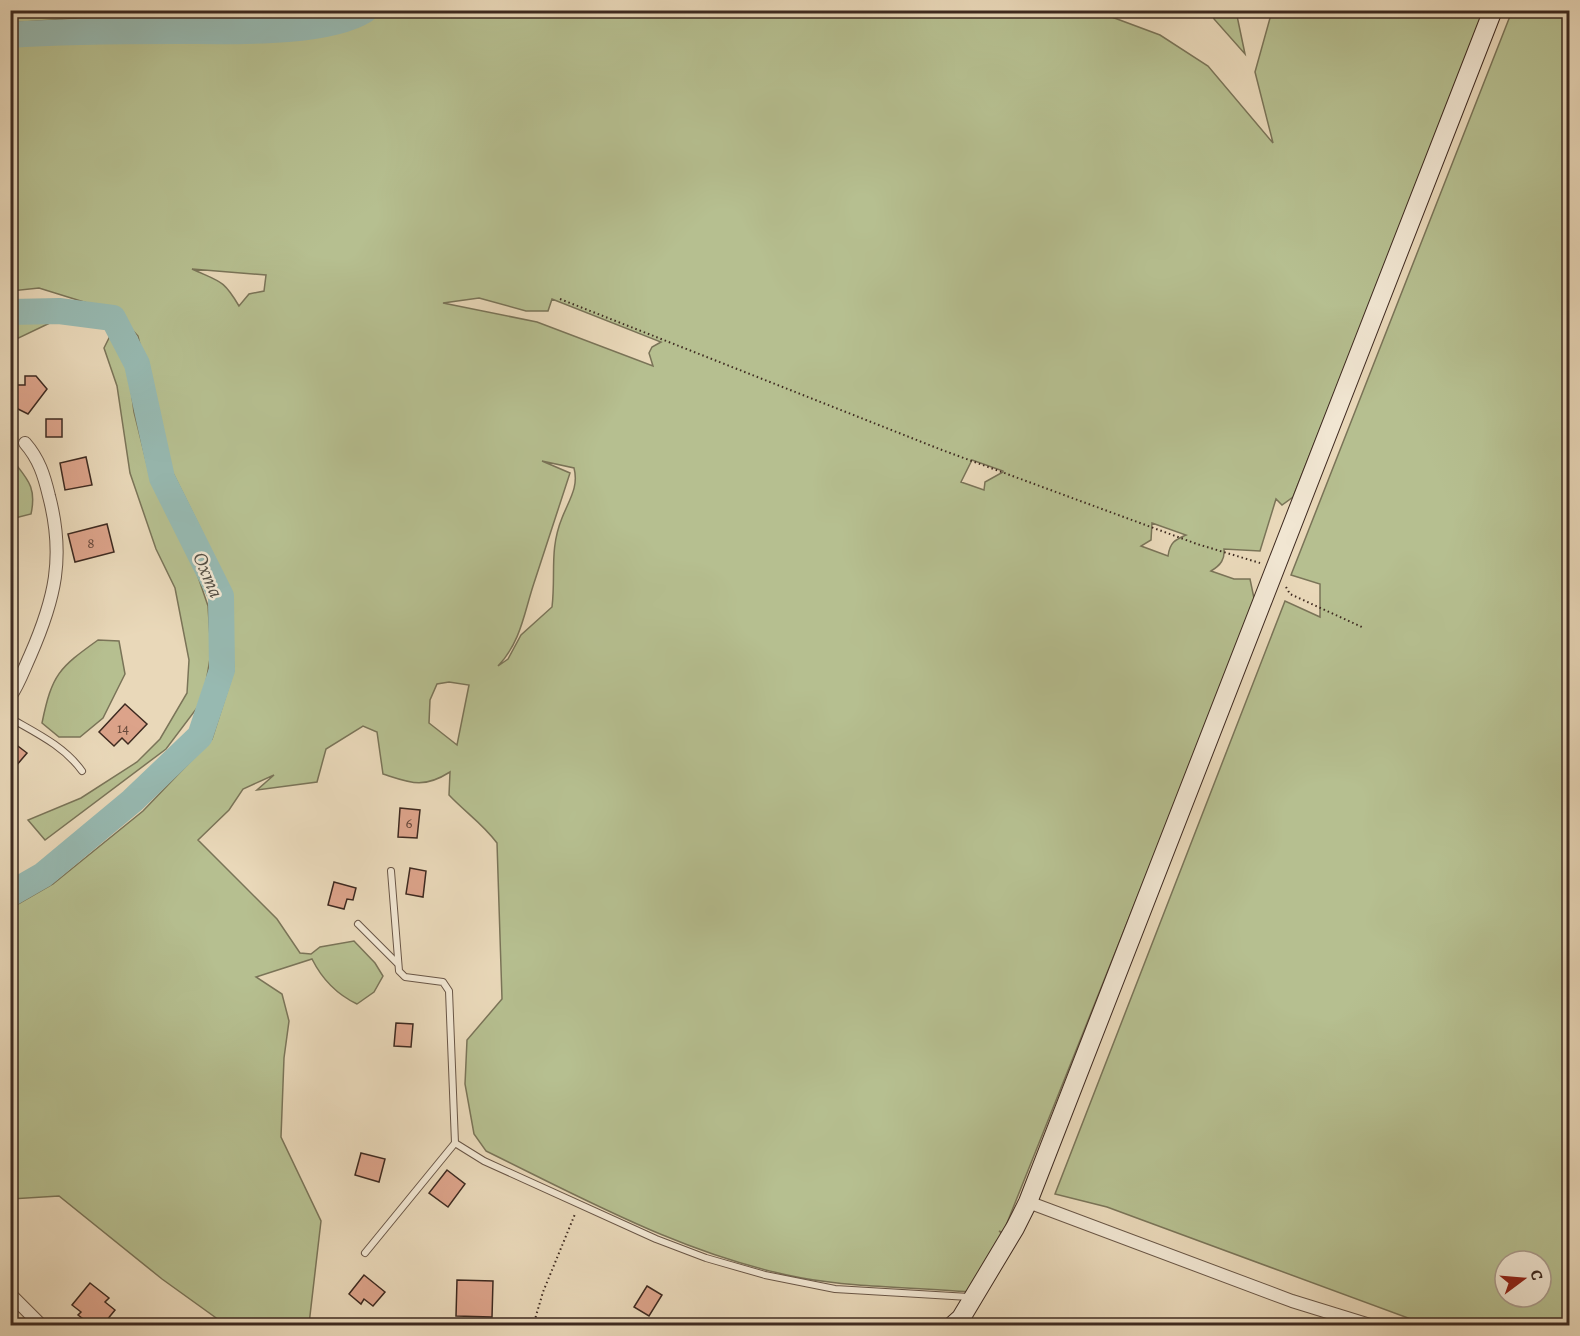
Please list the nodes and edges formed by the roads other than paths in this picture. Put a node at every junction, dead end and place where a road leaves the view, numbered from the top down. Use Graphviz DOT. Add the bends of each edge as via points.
graph roads {
  1 [pos="1492,10"];
  2 [pos="25,443"];
  3 [pos="10,697"];
  4 [pos="10,718"];
  5 [pos="82,771"];
  6 [pos="391,871"];
  7 [pos="358,924"];
  8 [pos="397,964"];
  9 [pos="456,1143"];
  10 [pos="1028,1202"];
  11 [pos="365,1253"];
  12 [pos="10,1294"];
  13 [pos="973,1298"];
  14 [pos="42,1326"];
  15 [pos="952,1326"];
  16 [pos="1373,1326"];
  1 -- 10 [label="street"];
  2 -- 3 [label="street" via="37,456 44,473 58,537 58,568 50,606"];
  4 -- 5 [label="lane" via="50,741"];
  6 -- 8 [label="lane"];
  7 -- 8 [label="lane"];
  8 -- 9 [label="lane" via="405,977 443,982 449,991"];
  9 -- 11 [label="lane"];
  9 -- 13 [label="lane" via="484,1161 706,1258 835,1289"];
  10 -- 13 [label="street"];
  10 -- 16 [label="street" via="1292,1301"];
  12 -- 14 [label="street"];
  13 -- 15 [label="street"];
}
